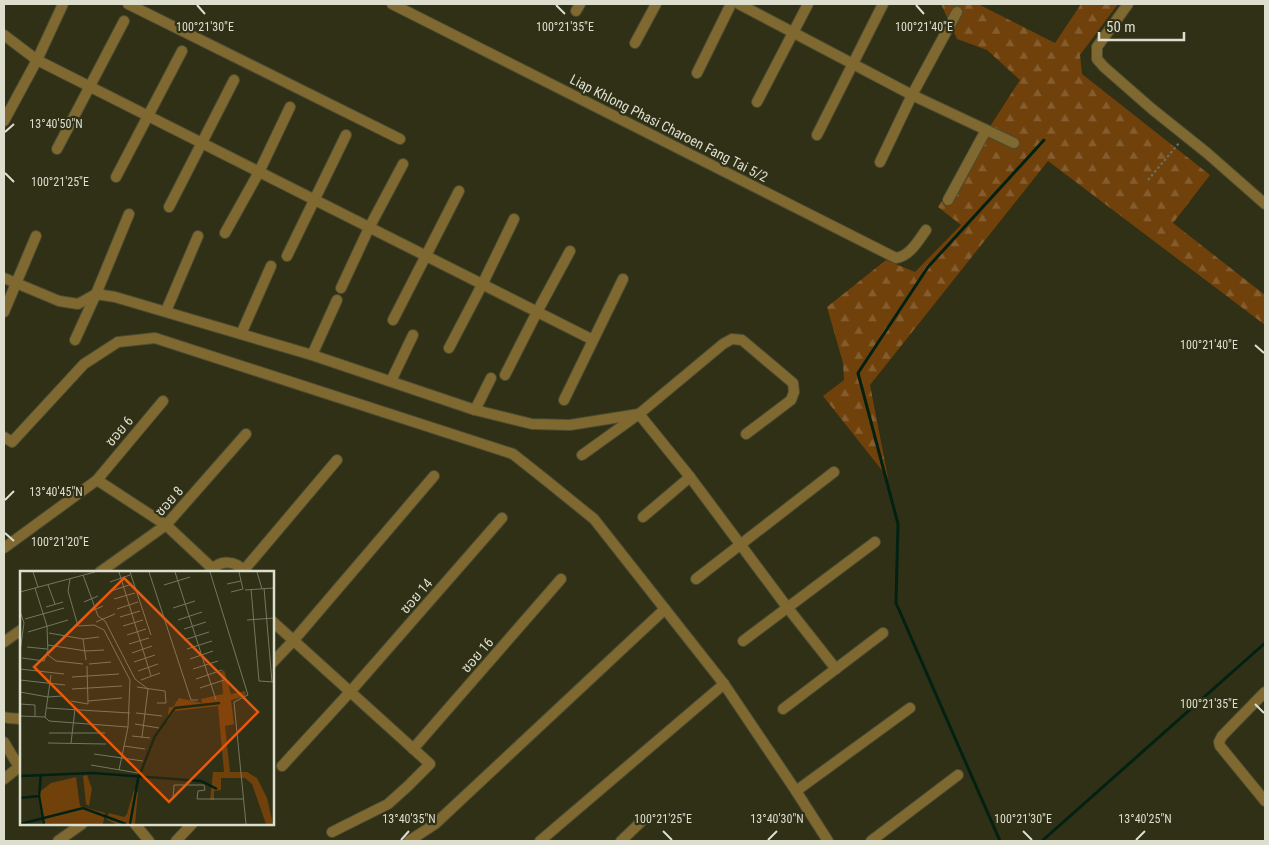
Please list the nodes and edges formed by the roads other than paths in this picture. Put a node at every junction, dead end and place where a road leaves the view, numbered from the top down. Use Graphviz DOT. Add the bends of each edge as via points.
graph roads {
  1 [pos="63,4"];
  2 [pos="128,4"];
  3 [pos="392,4"];
  4 [pos="656,4"];
  5 [pos="731,4"];
  6 [pos="739,4"];
  7 [pos="808,4"];
  8 [pos="883,4"];
  9 [pos="1128,4"];
  10 [pos="957,12"];
  11 [pos="124,21"];
  12 [pos="793,33"];
  13 [pos="4,35"];
  14 [pos="635,43"];
  15 [pos="182,50"];
  16 [pos="37,60"];
  17 [pos="852,64"];
  18 [pos="697,73"];
  19 [pos="234,80"];
  20 [pos="90,87"];
  21 [pos="912,96"];
  22 [pos="757,102"];
  23 [pos="290,107"];
  24 [pos="148,116"];
  25 [pos="4,120"];
  26 [pos="986,130"];
  27 [pos="346,135"];
  28 [pos="817,135"];
  29 [pos="400,139"];
  30 [pos="201,143"];
  31 [pos="1014,143"];
  32 [pos="57,149"];
  33 [pos="880,162"];
  34 [pos="403,164"];
  35 [pos="259,172"];
  36 [pos="116,177"];
  37 [pos="459,191"];
  38 [pos="314,200"];
  39 [pos="948,200"];
  40 [pos="1265,204"];
  41 [pos="169,207"];
  42 [pos="129,214"];
  43 [pos="514,219"];
  44 [pos="369,228"];
  45 [pos="926,230"];
  46 [pos="225,232"];
  47 [pos="36,236"];
  48 [pos="198,236"];
  49 [pos="570,250"];
  50 [pos="287,256"];
  51 [pos="426,256"];
  52 [pos="271,266"];
  53 [pos="4,278"];
  54 [pos="624,278"];
  55 [pos="16,283"];
  56 [pos="482,285"];
  57 [pos="341,288"];
  58 [pos="96,294"];
  59 [pos="337,300"];
  60 [pos="166,311"];
  61 [pos="4,312"];
  62 [pos="537,312"];
  63 [pos="393,320"];
  64 [pos="241,334"];
  65 [pos="414,336"];
  66 [pos="74,340"];
  67 [pos="593,340"];
  68 [pos="449,348"];
  69 [pos="312,355"];
  70 [pos="505,375"];
  71 [pos="491,378"];
  72 [pos="391,381"];
  73 [pos="564,400"];
  74 [pos="163,401"];
  75 [pos="475,410"];
  76 [pos="639,414"];
  77 [pos="246,434"];
  78 [pos="746,434"];
  79 [pos="4,437"];
  80 [pos="582,455"];
  81 [pos="337,460"];
  82 [pos="834,472"];
  83 [pos="434,476"];
  84 [pos="690,477"];
  85 [pos="97,480"];
  86 [pos="643,517"];
  87 [pos="502,518"];
  88 [pos="166,526"];
  89 [pos="875,542"];
  90 [pos="740,545"];
  91 [pos="4,548"];
  92 [pos="101,571"];
  93 [pos="211,571"];
  94 [pos="243,571"];
  95 [pos="245,571"];
  96 [pos="561,579"];
  97 [pos="696,579"];
  98 [pos="788,608"];
  99 [pos="665,609"];
  100 [pos="274,623"];
  101 [pos="20,631"];
  102 [pos="883,633"];
  103 [pos="294,640"];
  104 [pos="743,641"];
  105 [pos="4,642"];
  106 [pos="274,661"];
  107 [pos="836,669"];
  108 [pos="724,684"];
  109 [pos="350,692"];
  110 [pos="1265,692"];
  111 [pos="910,708"];
  112 [pos="783,709"];
  113 [pos="4,717"];
  114 [pos="20,719"];
  115 [pos="4,742"];
  116 [pos="413,748"];
  117 [pos="20,766"];
  118 [pos="282,766"];
  119 [pos="958,775"];
  120 [pos="4,779"];
  121 [pos="796,790"];
  122 [pos="1265,801"];
  123 [pos="645,818"];
  124 [pos="81,825"];
  125 [pos="136,825"];
  126 [pos="191,825"];
  127 [pos="332,832"];
  128 [pos="58,841"];
  129 [pos="149,841"];
  130 [pos="176,841"];
  131 [pos="409,841"];
  132 [pos="540,841"];
  133 [pos="621,841"];
  134 [pos="828,841"];
  135 [pos="870,841"];
  1 -- 16 [label="street"];
  2 -- 29 [label="street"];
  3 -- 45 [label="street, Liap Khlong Phasi Charoen Fang Tai 5/2" via="896,258 910,252"];
  4 -- 14 [label="street"];
  5 -- 18 [label="street"];
  6 -- 12 [label="street"];
  7 -- 12 [label="street"];
  8 -- 17 [label="street"];
  9 -- 40 [label="street" via="1097,47 1098,59"];
  10 -- 21 [label="street"];
  11 -- 20 [label="street"];
  12 -- 17 [label="street"];
  12 -- 22 [label="street"];
  13 -- 16 [label="street"];
  15 -- 24 [label="street"];
  16 -- 20 [label="street"];
  16 -- 25 [label="street"];
  17 -- 21 [label="street"];
  17 -- 28 [label="street"];
  19 -- 30 [label="street"];
  20 -- 24 [label="street"];
  20 -- 32 [label="street"];
  21 -- 26 [label="street"];
  21 -- 33 [label="street"];
  23 -- 35 [label="street"];
  24 -- 30 [label="street"];
  24 -- 36 [label="street"];
  26 -- 31 [label="street"];
  26 -- 39 [label="street"];
  27 -- 38 [label="street"];
  30 -- 35 [label="street"];
  30 -- 41 [label="street"];
  34 -- 44 [label="street"];
  35 -- 38 [label="street"];
  35 -- 46 [label="street"];
  37 -- 51 [label="street"];
  38 -- 44 [label="street"];
  38 -- 50 [label="street"];
  42 -- 58 [label="street"];
  43 -- 56 [label="street"];
  44 -- 51 [label="street"];
  44 -- 57 [label="street"];
  47 -- 55 [label="street"];
  48 -- 60 [label="street"];
  49 -- 62 [label="street"];
  51 -- 56 [label="street"];
  51 -- 63 [label="street"];
  52 -- 64 [label="street"];
  53 -- 55 [label="street"];
  54 -- 67 [label="street"];
  55 -- 58 [label="street" via="59,301 78,304"];
  55 -- 61 [label="street"];
  56 -- 62 [label="street"];
  56 -- 68 [label="street"];
  58 -- 60 [label="street"];
  58 -- 66 [label="street"];
  59 -- 69 [label="street"];
  60 -- 64 [label="street"];
  62 -- 67 [label="street"];
  62 -- 70 [label="street"];
  64 -- 69 [label="street"];
  65 -- 72 [label="street"];
  67 -- 73 [label="street"];
  69 -- 72 [label="street"];
  71 -- 75 [label="street"];
  72 -- 75 [label="street"];
  74 -- 85 [label="street, ซอย 6"];
  75 -- 76 [label="street" via="532,424 570,424"];
  76 -- 78 [label="street" via="723,344 732,339 742,340 793,383 794,392 791,400"];
  76 -- 80 [label="street"];
  76 -- 84 [label="street"];
  77 -- 88 [label="street, ซอย 8"];
  79 -- 99 [label="street" via="12,442 84,364 118,342 155,338 513,454 594,519"];
  81 -- 95 [label="street"];
  82 -- 90 [label="street"];
  83 -- 103 [label="street"];
  84 -- 86 [label="street"];
  84 -- 90 [label="street"];
  85 -- 88 [label="street"];
  85 -- 91 [label="street, ซอย 6"];
  87 -- 109 [label="street, ซอย 14"];
  88 -- 92 [label="street, ซอย 8"];
  88 -- 93 [label="street"];
  89 -- 98 [label="street"];
  90 -- 97 [label="street"];
  90 -- 98 [label="street"];
  93 -- 94 [label="street" via="225,562 238,565"];
  96 -- 116 [label="street, ซอย 16"];
  98 -- 104 [label="street"];
  98 -- 107 [label="street"];
  99 -- 108 [label="street"];
  99 -- 131 [label="street" via="435,824"];
  100 -- 103 [label="street"];
  101 -- 105 [label="street"];
  102 -- 107 [label="street"];
  103 -- 106 [label="street"];
  103 -- 109 [label="street"];
  107 -- 112 [label="street"];
  108 -- 121 [label="street"];
  108 -- 132 [label="street"];
  109 -- 116 [label="street"];
  109 -- 118 [label="street, ซอย 14"];
  110 -- 122 [label="street" via="1219,742"];
  111 -- 121 [label="street"];
  113 -- 114 [label="street"];
  115 -- 117 [label="street"];
  116 -- 127 [label="street" via="430,764 388,804"];
  117 -- 120 [label="street"];
  119 -- 135 [label="street"];
  121 -- 134 [label="street"];
  123 -- 133 [label="street"];
  124 -- 128 [label="street"];
  125 -- 129 [label="street"];
  126 -- 130 [label="street"];
}
